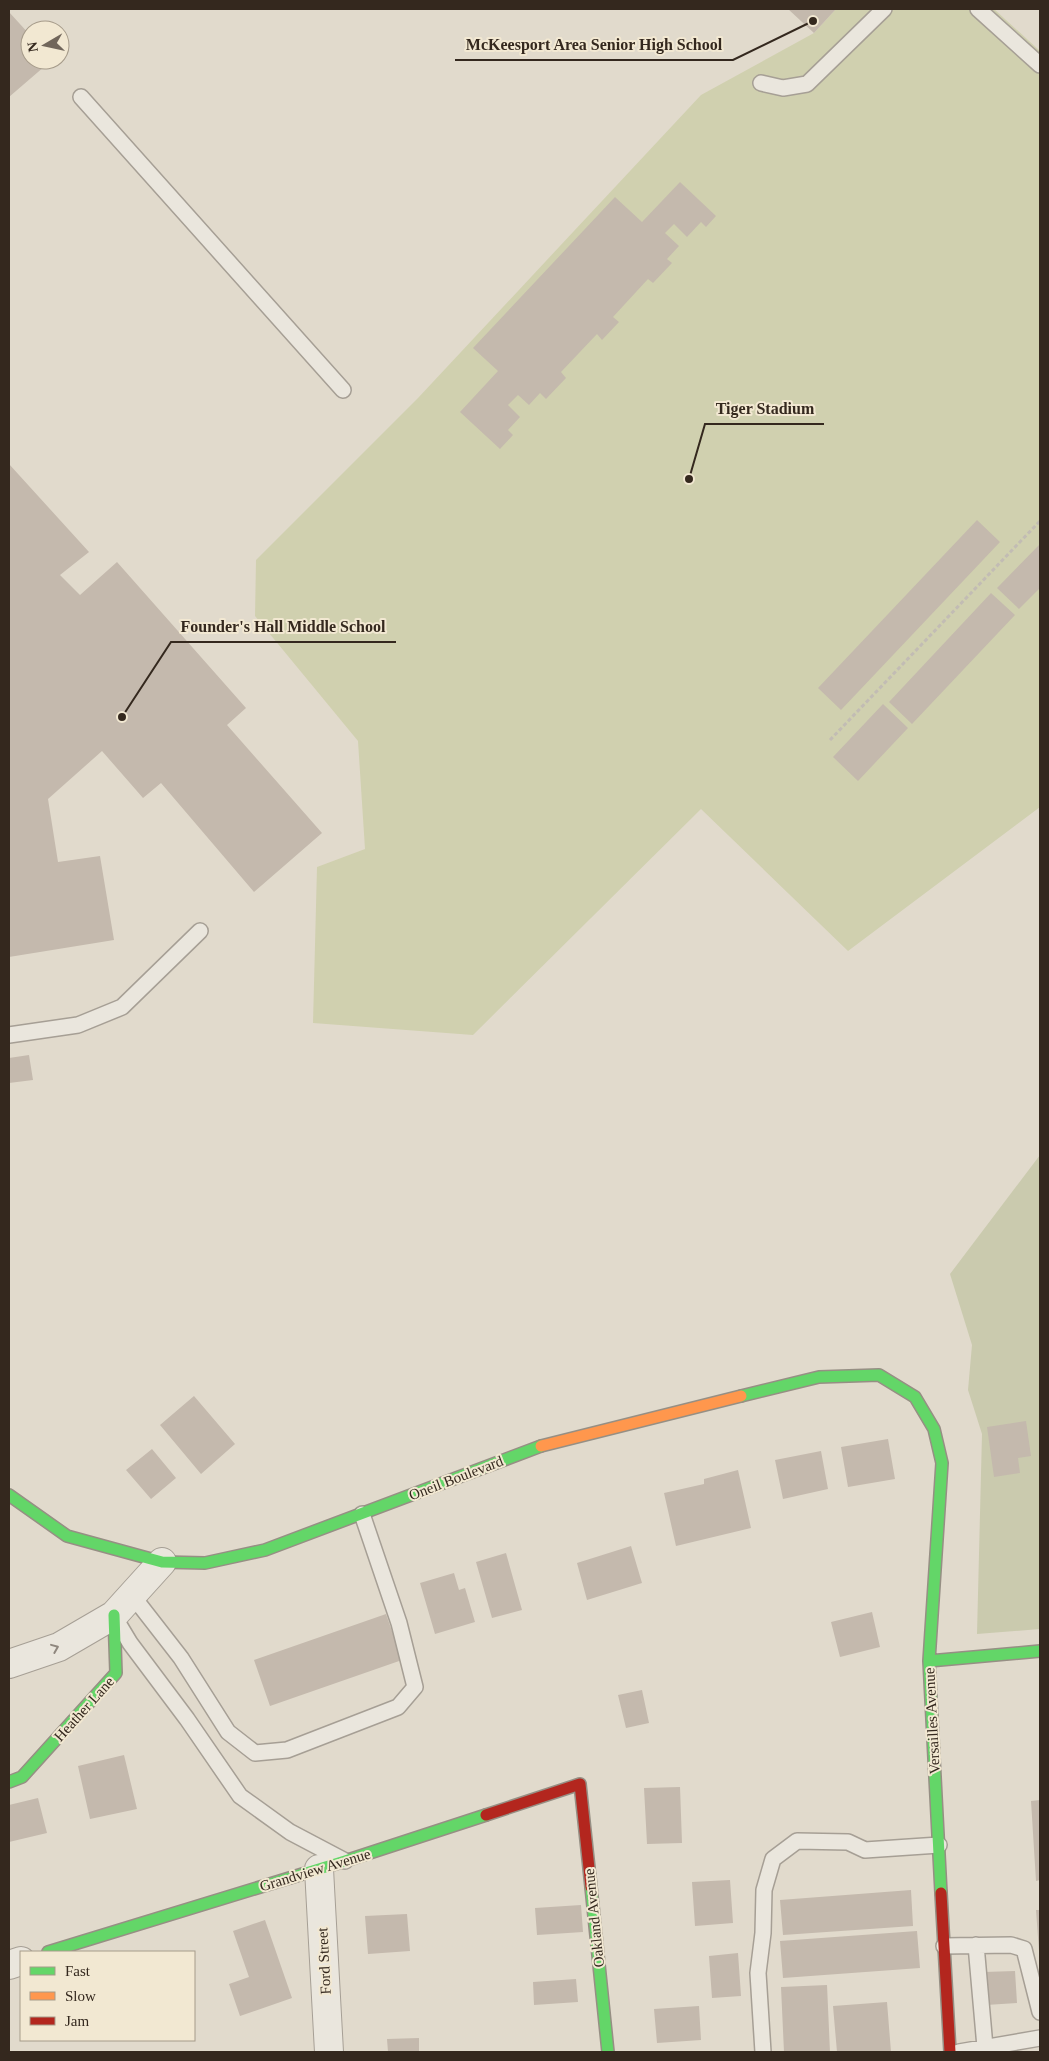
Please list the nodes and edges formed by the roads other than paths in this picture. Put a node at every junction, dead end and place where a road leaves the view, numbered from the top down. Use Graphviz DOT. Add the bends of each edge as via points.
graph roads {
  1 [pos="884,9"];
  2 [pos="978,9"];
  3 [pos="1040,65"];
  4 [pos="761,83"];
  5 [pos="81,97"];
  6 [pos="343,390"];
  7 [pos="200,931"];
  8 [pos="9,1035"];
  9 [pos="914,1397"];
  10 [pos="9,1494"];
  11 [pos="362,1514"];
  12 [pos="162,1562"];
  13 [pos="132,1596"];
  14 [pos="114,1615"];
  15 [pos="1040,1651"];
  16 [pos="929,1661"];
  17 [pos="9,1664"];
  18 [pos="9,1782"];
  19 [pos="580,1784"];
  20 [pos="939,1845"];
  21 [pos="345,1861"];
  22 [pos="319,1870"];
  23 [pos="976,1945"];
  24 [pos="944,1946"];
  25 [pos="51,1951"];
  26 [pos="1040,2012"];
  27 [pos="1040,2038"];
  28 [pos="985,2047"];
  29 [pos="329,2052"];
  30 [pos="608,2052"];
  31 [pos="763,2052"];
  32 [pos="950,2052"];
  33 [pos="959,2052"];
  1 -- 4 [label="lane" via="807,84 783,88"];
  2 -- 3 [label="lane"];
  5 -- 6 [label="lane"];
  7 -- 8 [label="lane" via="122,1007 78,1025"];
  9 -- 11 [label="street, Oneil Boulevard" via="879,1375 819,1377 538,1447"];
  9 -- 16 [label="street, Versailles Avenue" via="934,1429 942,1463"];
  10 -- 12 [label="street, Oneil Boulevard" via="67,1536"];
  11 -- 12 [label="street, Oneil Boulevard" via="265,1550 205,1563"];
  11 -- 13 [label="lane" via="399,1623 415,1687 398,1707 287,1750 255,1753 228,1732 181,1658"];
  12 -- 13 [label="street"];
  13 -- 14 [label="street"];
  17 -- 14 [label="street, one-way" via="60,1647"];
  14 -- 18 [label="street, Heather Lane" via="116,1674 22,1776"];
  14 -- 21 [label="lane" via="130,1643 240,1796 290,1832"];
  15 -- 16 [label="street"];
  16 -- 20 [label="street, Versailles Avenue"];
  19 -- 21 [label="street, Grandview Avenue"];
  19 -- 30 [label="street, Oakland Avenue"];
  20 -- 24 [label="street, Versailles Avenue"];
  20 -- 31 [label="lane" via="865,1850 848,1842 797,1841 773,1859 764,1890 758,1972"];
  21 -- 22 [label="street, Grandview Avenue"];
  22 -- 25 [label="street, Grandview Avenue"];
  22 -- 29 [label="street, Ford Street"];
  23 -- 24 [label="lane"];
  23 -- 26 [label="lane" via="1011,1945 1024,1949"];
  23 -- 28 [label="lane"];
  24 -- 32 [label="street, Versailles Avenue"];
  27 -- 28 [label="lane"];
  28 -- 33 [label="lane"];
}
